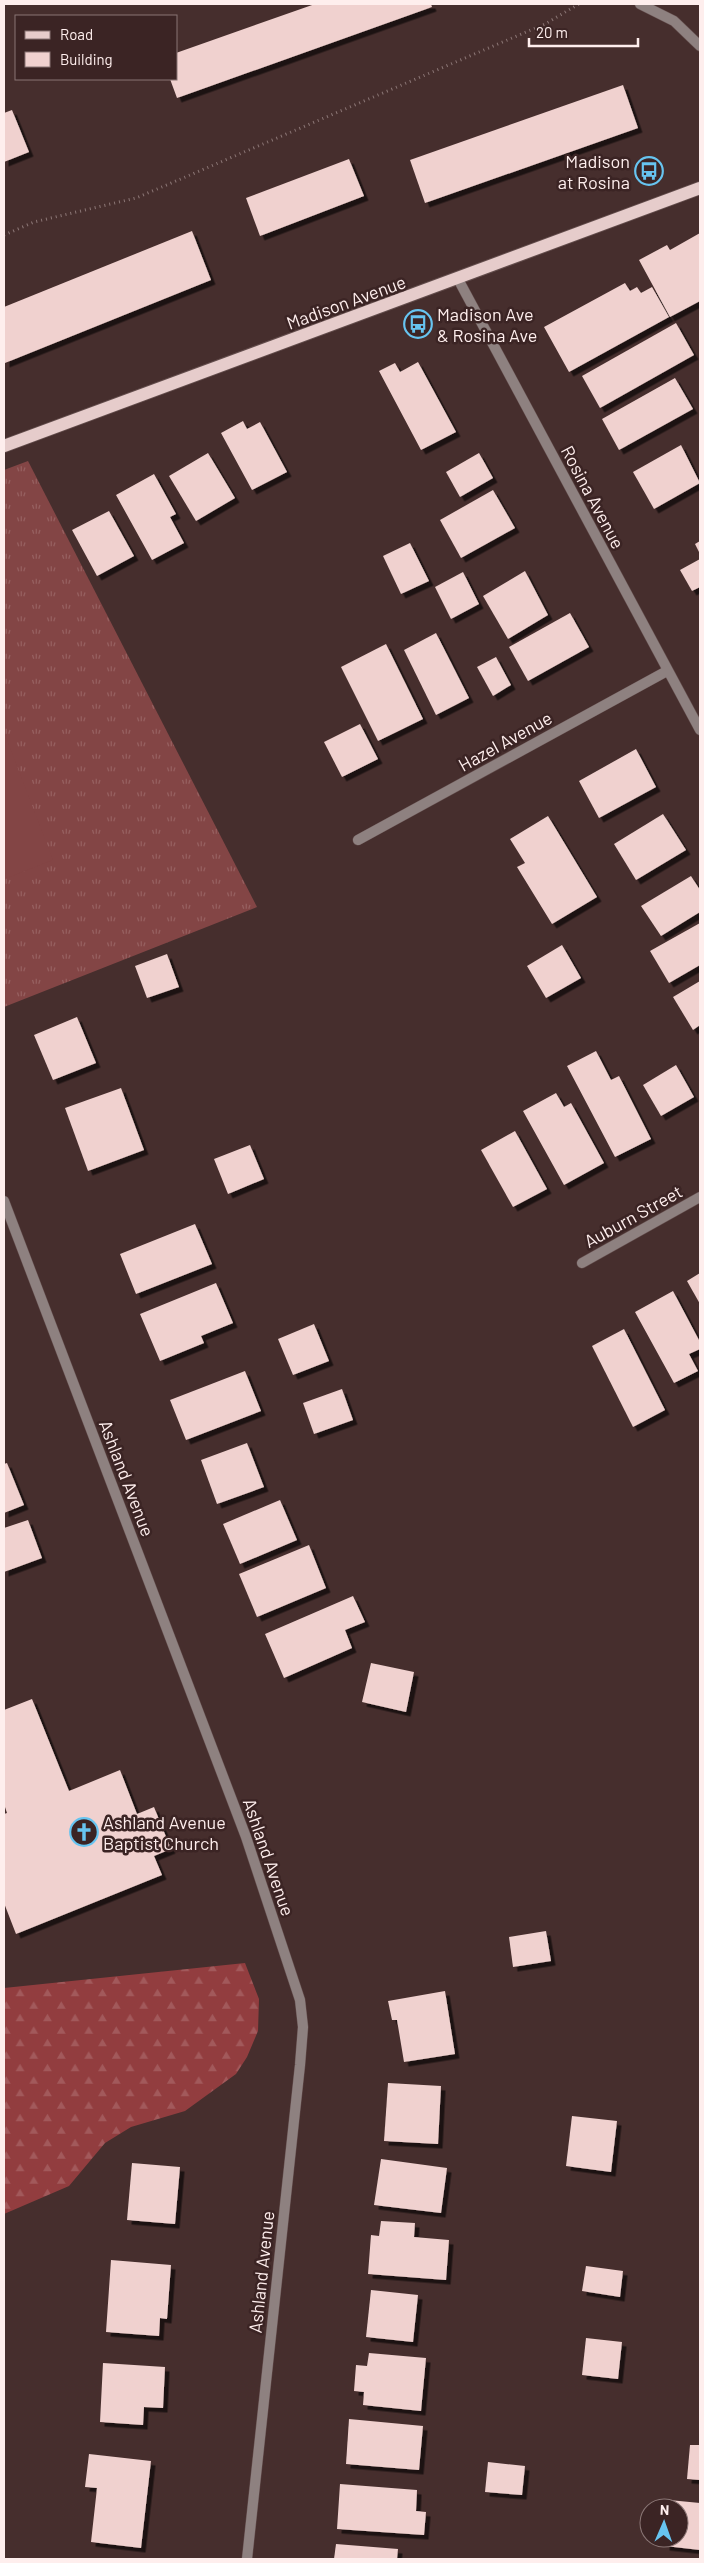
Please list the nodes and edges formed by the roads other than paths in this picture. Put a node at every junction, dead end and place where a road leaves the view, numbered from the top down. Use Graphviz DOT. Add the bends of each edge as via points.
graph roads {
  1 [pos="640,4"];
  2 [pos="700,46"];
  3 [pos="700,188"];
  4 [pos="458,279"];
  5 [pos="4,446"];
  6 [pos="667,671"];
  7 [pos="700,730"];
  8 [pos="358,840"];
  9 [pos="700,1197"];
  10 [pos="4,1201"];
  11 [pos="582,1263"];
  12 [pos="247,2559"];
  1 -- 2 [label="street" via="674,21"];
  3 -- 4 [label="main road, Madison Avenue"];
  4 -- 5 [label="main road, Madison Avenue"];
  4 -- 6 [label="street, Rosina Avenue"];
  6 -- 7 [label="street, Rosina Avenue"];
  6 -- 8 [label="street, Hazel Avenue"];
  9 -- 11 [label="street, Auburn Street"];
  10 -- 12 [label="street, Ashland Avenue" via="246,1837 300,2000 303,2027 300,2064"];
}
